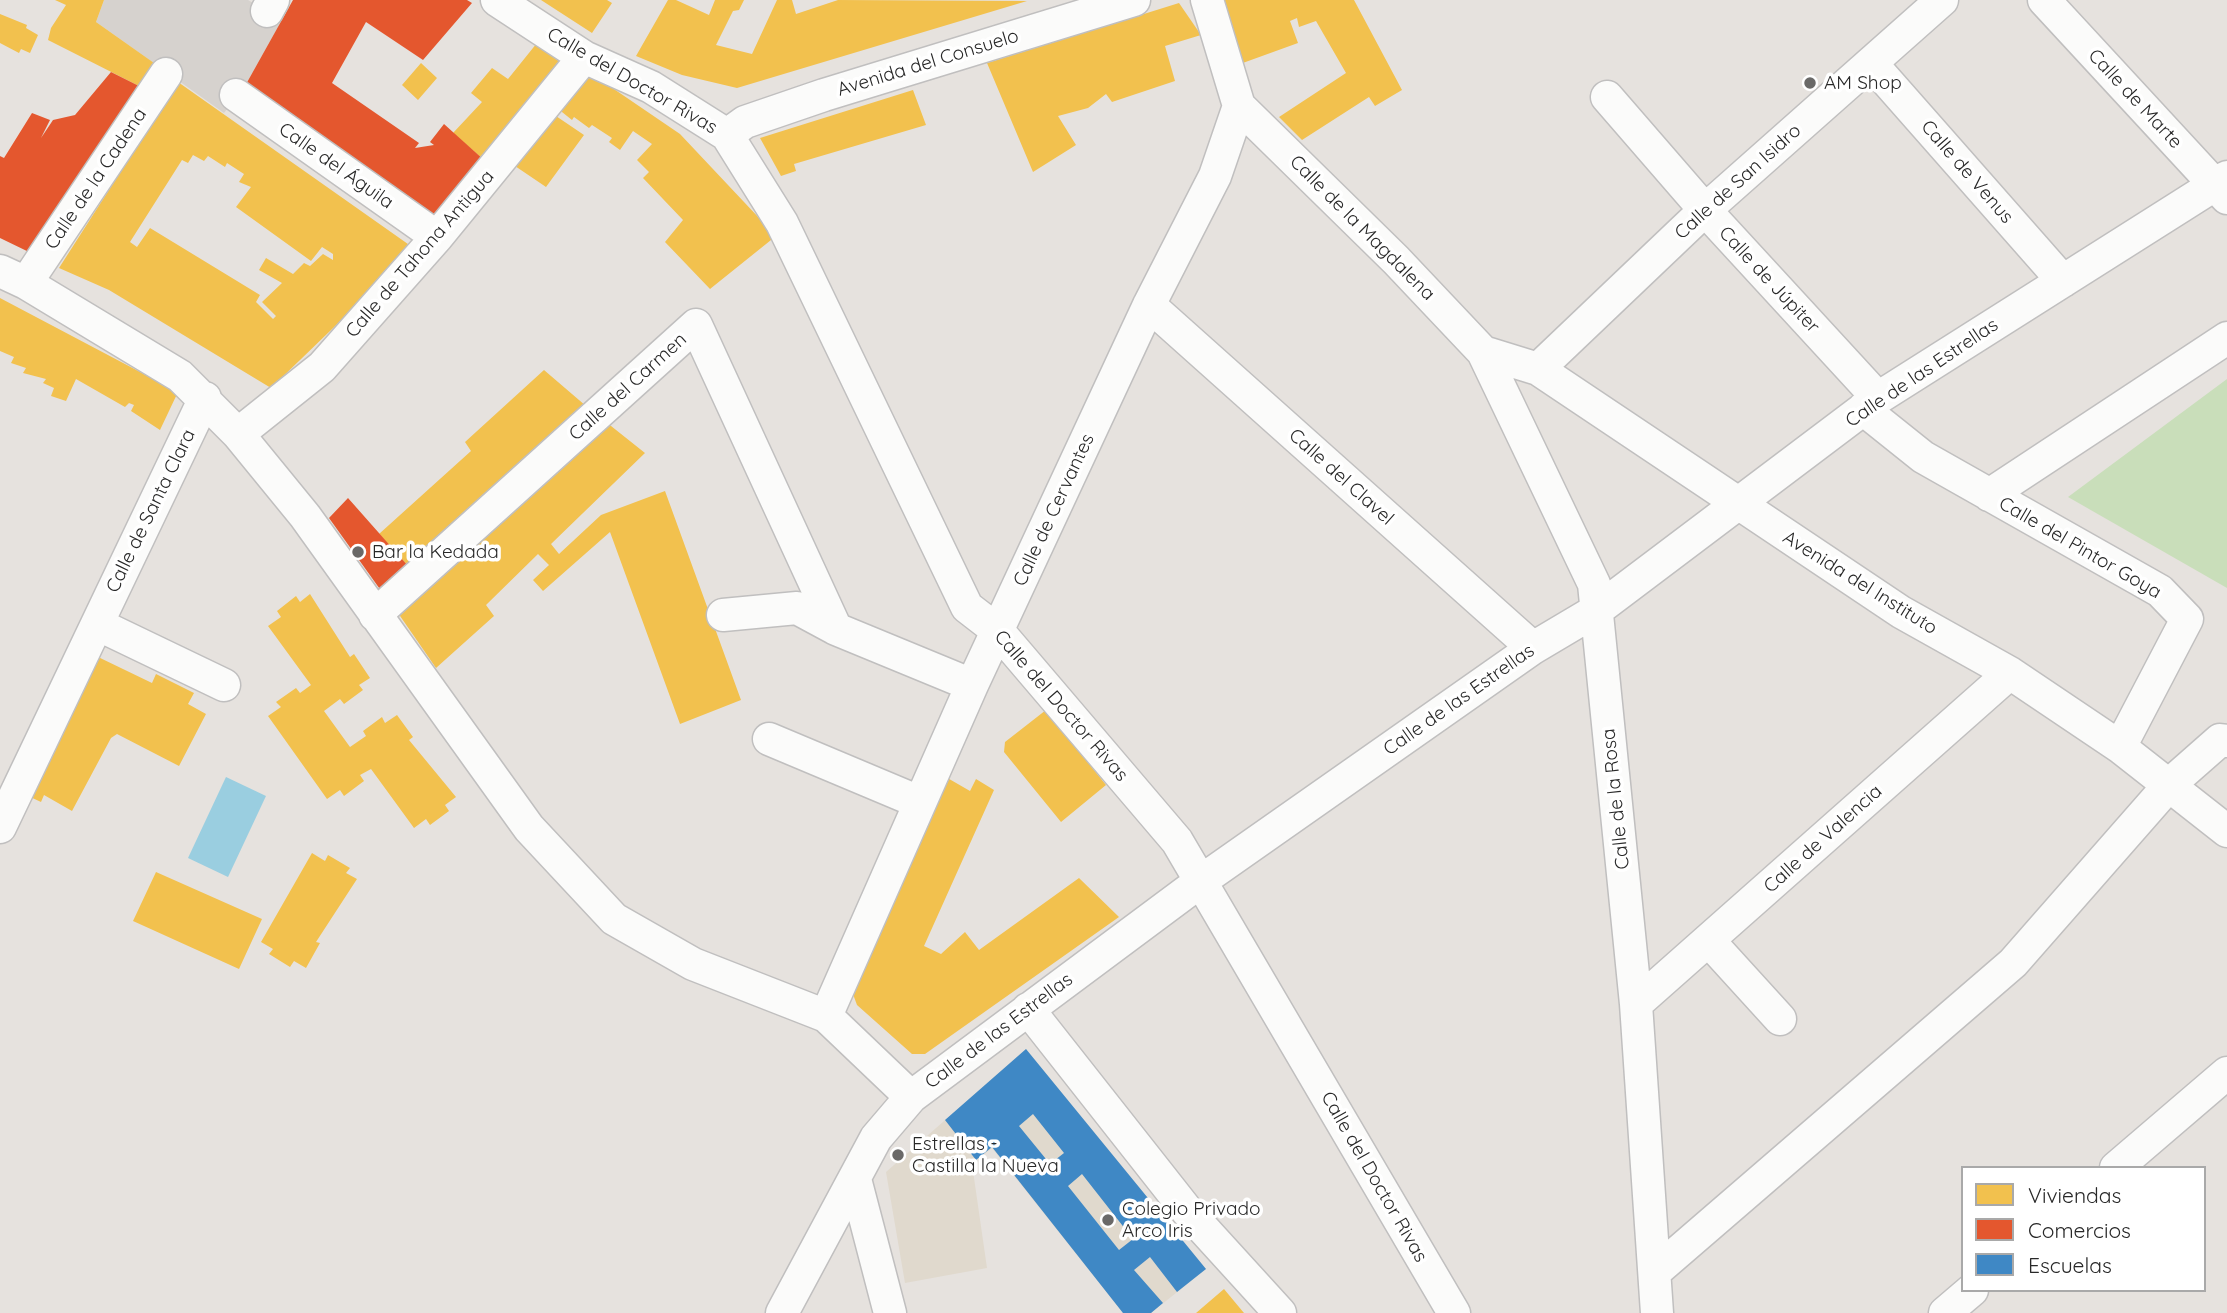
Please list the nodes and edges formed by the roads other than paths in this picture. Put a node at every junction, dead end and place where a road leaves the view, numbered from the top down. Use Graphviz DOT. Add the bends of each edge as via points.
graph roads {
  1 [pos="497,0"];
  2 [pos="1134,0"];
  3 [pos="1207,0"];
  4 [pos="1942,0"];
  5 [pos="2044,0"];
  6 [pos="584,57"];
  7 [pos="1871,63"];
  8 [pos="166,74"];
  9 [pos="236,95"];
  10 [pos="1607,97"];
  11 [pos="1239,106"];
  12 [pos="727,135"];
  13 [pos="2223,186"];
  14 [pos="1705,210"];
  15 [pos="437,237"];
  16 [pos="13,277"];
  17 [pos="2063,281"];
  18 [pos="1149,305"];
  19 [pos="2227,338"];
  20 [pos="1483,352"];
  21 [pos="1538,369"];
  22 [pos="205,398"];
  23 [pos="1871,404"];
  24 [pos="238,434"];
  25 [pos="1989,495"];
  26 [pos="1738,505"];
  27 [pos="1597,610"];
  28 [pos="375,615"];
  29 [pos="723,615"];
  30 [pos="97,624"];
  31 [pos="836,629"];
  32 [pos="998,631"];
  33 [pos="1533,648"];
  34 [pos="2010,673"];
  35 [pos="224,685"];
  36 [pos="972,685"];
  37 [pos="769,739"];
  38 [pos="2223,740"];
  39 [pos="2120,747"];
  40 [pos="2169,784"];
  41 [pos="919,802"];
  42 [pos="0,827"];
  43 [pos="2227,831"];
  44 [pos="1201,881"];
  45 [pos="1709,941"];
  46 [pos="1636,1004"];
  47 [pos="1028,1009"];
  48 [pos="826,1016"];
  49 [pos="1780,1019"];
  50 [pos="2227,1073"];
  51 [pos="911,1097"];
  52 [pos="2118,1166"];
  53 [pos="855,1179"];
  54 [pos="1656,1272"];
  55 [pos="1970,1292"];
  56 [pos="782,1313"];
  57 [pos="890,1313"];
  58 [pos="1280,1313"];
  59 [pos="1454,1313"];
  60 [pos="1657,1313"];
  61 [pos="1945,1313"];
  1 -- 6 [label="street, Calle del Doctor Rivas"];
  2 -- 12 [label="street, Avenida del Consuelo" via="811,99 745,122"];
  3 -- 11 [label="street"];
  4 -- 7 [label="street, Calle de San Isidro"];
  5 -- 13 [label="street, Calle de Marte"];
  6 -- 12 [label="street, Calle del Doctor Rivas" via="651,87"];
  6 -- 15 [label="street, Calle de Tahona Antigua"];
  7 -- 14 [label="street, Calle de San Isidro"];
  7 -- 17 [label="street, Calle de Venus"];
  8 -- 16 [label="street, Calle de la Cadena"];
  9 -- 15 [label="street, Calle del Águila"];
  10 -- 14 [label="street, Calle de Júpiter"];
  11 -- 18 [label="street, Calle de Cervantes" via="1214,176"];
  11 -- 20 [label="street, Calle de la Magdalena"];
  12 -- 32 [label="street, Calle del Doctor Rivas" via="782,223 967,607"];
  13 -- 17 [label="street, Calle de las Estrellas"];
  14 -- 21 [label="street, Calle de San Isidro"];
  14 -- 23 [label="street, Calle de Júpiter"];
  15 -- 24 [label="street, Calle de Tahona Antigua" via="322,366"];
  16 -- 22 [label="street" via="180,376"];
  17 -- 23 [label="street, Calle de las Estrellas"];
  18 -- 32 [label="street, Calle de Cervantes"];
  18 -- 33 [label="street, Calle del Clavel"];
  19 -- 25 [label="street, Calle del Pintor Goya"];
  20 -- 21 [label="street, Avenida del Instituto"];
  20 -- 27 [label="street, Calle de la Rosa" via="1594,584"];
  21 -- 26 [label="street, Avenida del Instituto"];
  22 -- 24 [label="street"];
  22 -- 30 [label="street, Calle de Santa Clara"];
  23 -- 25 [label="street, Calle del Pintor Goya" via="1923,457"];
  23 -- 26 [label="street, Calle de las Estrellas"];
  24 -- 28 [label="street"];
  25 -- 39 [label="street, Calle del Pintor Goya" via="2160,591 2187,619"];
  26 -- 27 [label="street, Calle de las Estrellas"];
  26 -- 34 [label="street, Avenida del Instituto" via="1901,612"];
  27 -- 33 [label="street, Calle de las Estrellas"];
  27 -- 46 [label="street, Calle de la Rosa"];
  28 -- 31 [label="street, Calle del Carmen" via="696,326"];
  28 -- 48 [label="street" via="528,828 614,919 693,964"];
  29 -- 31 [label="street" via="797,608"];
  30 -- 35 [label="street"];
  30 -- 42 [label="street, Calle de Santa Clara"];
  31 -- 36 [label="street"];
  32 -- 36 [label="street, Calle de Cervantes"];
  32 -- 44 [label="street, Calle del Doctor Rivas" via="1177,841"];
  33 -- 44 [label="street, Calle de las Estrellas"];
  34 -- 39 [label="street, Avenida del Instituto"];
  34 -- 45 [label="street, Calle de Valencia"];
  36 -- 41 [label="street, Calle de Cervantes"];
  37 -- 41 [label="street"];
  38 -- 40 [label="street"];
  39 -- 40 [label="street, Avenida del Instituto"];
  40 -- 43 [label="street, Avenida del Instituto"];
  40 -- 54 [label="street" via="2013,963"];
  41 -- 48 [label="street, Calle de Cervantes"];
  44 -- 47 [label="street, Calle de las Estrellas"];
  44 -- 59 [label="street, Calle del Doctor Rivas"];
  45 -- 46 [label="street, Calle de Valencia"];
  45 -- 49 [label="street"];
  46 -- 54 [label="street, Calle de la Rosa"];
  47 -- 51 [label="street, Calle de las Estrellas"];
  47 -- 58 [label="street" via="1188,1212"];
  48 -- 51 [label="street"];
  50 -- 52 [label="street"];
  51 -- 53 [label="street, Calle de las Estrellas" via="876,1138"];
  53 -- 56 [label="street, Calle de las Estrellas"];
  53 -- 57 [label="street"];
  54 -- 60 [label="street, Calle de la Rosa"];
  55 -- 61 [label="street"];
}
